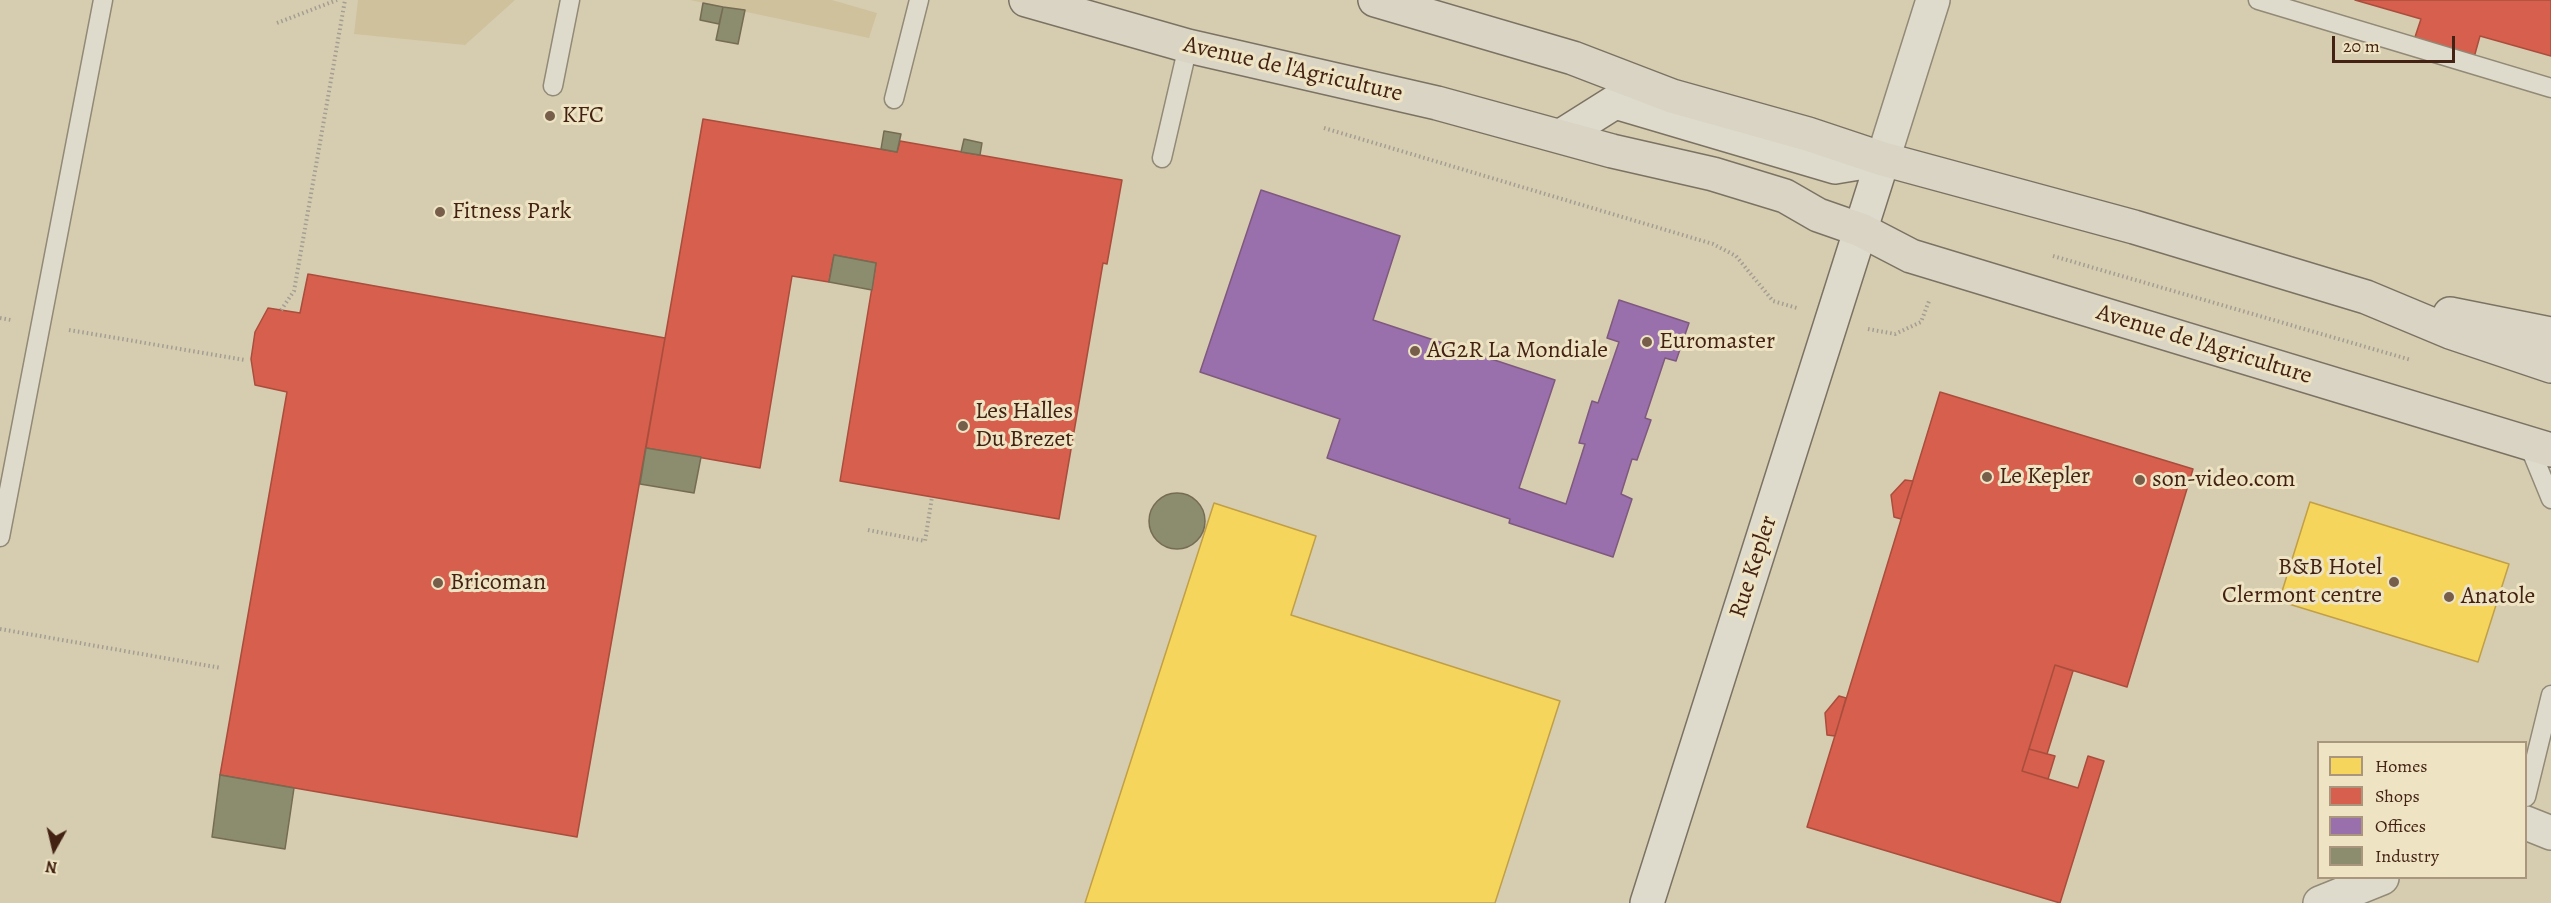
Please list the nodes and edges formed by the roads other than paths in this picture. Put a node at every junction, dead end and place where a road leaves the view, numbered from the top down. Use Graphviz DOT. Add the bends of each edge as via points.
graph roads {
  1 [pos="103,0"];
  2 [pos="570,0"];
  3 [pos="919,0"];
  4 [pos="1026,0"];
  5 [pos="1375,0"];
  6 [pos="1933,0"];
  7 [pos="2258,0"];
  8 [pos="1188,46"];
  9 [pos="553,86"];
  10 [pos="2551,88"];
  11 [pos="894,99"];
  12 [pos="1561,136"];
  13 [pos="1162,158"];
  14 [pos="1883,159"];
  15 [pos="1861,230"];
  16 [pos="2366,297"];
  17 [pos="2551,334"];
  18 [pos="2551,366"];
  19 [pos="2539,447"];
  20 [pos="2551,500"];
  21 [pos="0,537"];
  22 [pos="2551,695"];
  23 [pos="2527,793"];
  24 [pos="2527,823"];
  25 [pos="2551,833"];
  26 [pos="2380,879"];
  27 [pos="1647,903"];
  28 [pos="2320,903"];
  1 -- 21 [label="lane"];
  2 -- 9 [label="lane"];
  3 -- 11 [label="lane"];
  4 -- 8 [label="main road, Avenue de l'Agriculture"];
  5 -- 14 [label="main road" via="1573,58 1672,96"];
  6 -- 14 [label="main road"];
  7 -- 10 [label="lane"];
  8 -- 12 [label="main road, Avenue de l'Agriculture"];
  8 -- 13 [label="lane"];
  12 -- 14 [label="main road" via="1615,102 1835,167"];
  12 -- 15 [label="main road, Avenue de l'Agriculture" via="1785,196 1818,215"];
  14 -- 15 [label="main road"];
  14 -- 16 [label="main road" via="2102,218"];
  15 -- 19 [label="main road, Avenue de l'Agriculture" via="1911,256"];
  15 -- 27 [label="main road, Rue Kepler"];
  16 -- 17 [label="main road"];
  16 -- 18 [label="main road" via="2450,332"];
  19 -- 20 [label="lane"];
  22 -- 23 [label="lane"];
  24 -- 25 [label="main road"];
  26 -- 28 [label="main road"];
}
